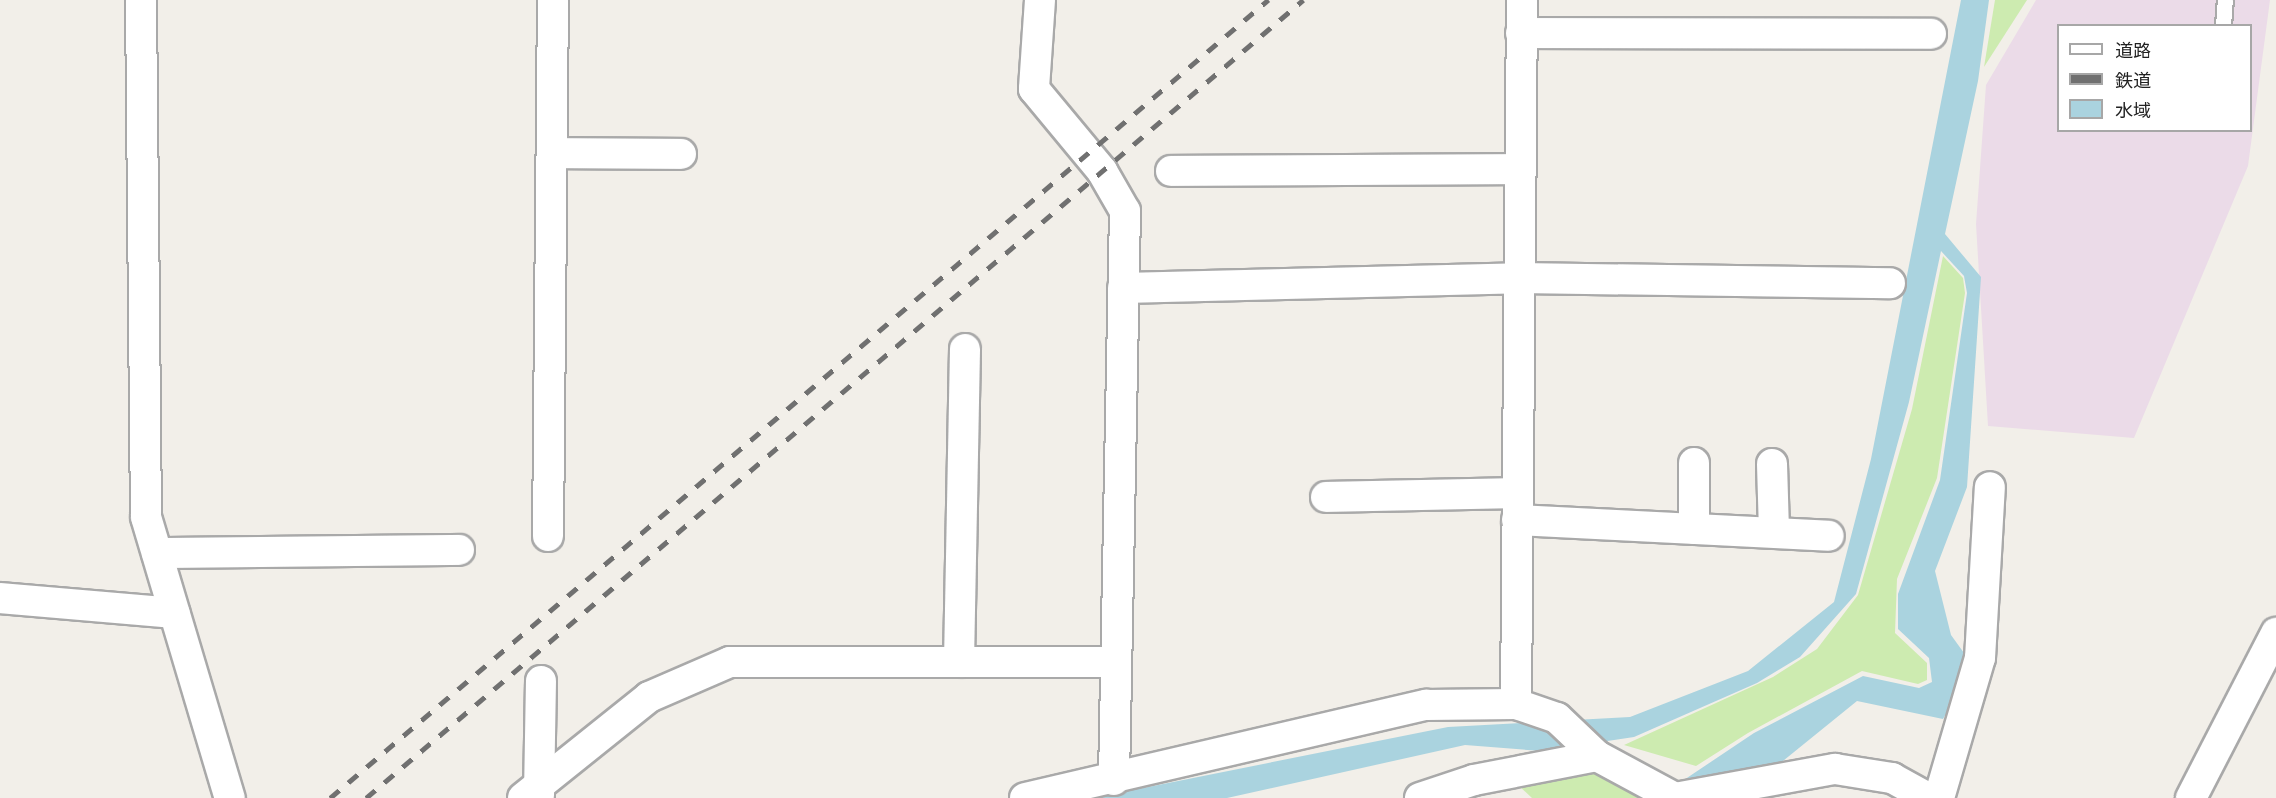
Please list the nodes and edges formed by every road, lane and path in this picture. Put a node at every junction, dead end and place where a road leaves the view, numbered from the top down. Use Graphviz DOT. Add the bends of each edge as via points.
graph roads {
  1 [pos="141,0"];
  2 [pos="554,0"];
  3 [pos="1040,0"];
  4 [pos="1522,0"];
  5 [pos="2225,0"];
  6 [pos="2223,24"];
  7 [pos="1521,33"];
  8 [pos="1931,34"];
  9 [pos="552,153"];
  10 [pos="681,154"];
  11 [pos="1520,169"];
  12 [pos="1171,171"];
  13 [pos="1519,278"];
  14 [pos="1890,283"];
  15 [pos="1123,288"];
  16 [pos="965,349"];
  17 [pos="1694,463"];
  18 [pos="1772,464"];
  19 [pos="1990,487"];
  20 [pos="1326,497"];
  21 [pos="1517,507"];
  22 [pos="1694,529"];
  23 [pos="1774,532"];
  24 [pos="548,536"];
  25 [pos="1829,536"];
  26 [pos="459,550"];
  27 [pos="156,553"];
  28 [pos="0,598"];
  29 [pos="174,613"];
  30 [pos="2276,633"];
  31 [pos="960,662"];
  32 [pos="1116,662"];
  33 [pos="541,681"];
  34 [pos="1516,704"];
  35 [pos="1597,756"];
  36 [pos="1892,778"];
  37 [pos="1114,780"];
  38 [pos="534,793"];
  39 [pos="230,798"];
  40 [pos="1025,798"];
  41 [pos="1420,798"];
  42 [pos="1866,798"];
  43 [pos="1928,798"];
  44 [pos="1939,798"];
  45 [pos="2191,798"];
  1 -- 27 [label="street" via="146,517"];
  2 -- 9 [label="street"];
  3 -- 15 [label="street" via="1034,89 1102,171 1125,211"];
  4 -- 7 [label="street"];
  5 -- 6 [label="lane"];
  7 -- 8 [label="street"];
  7 -- 11 [label="street"];
  9 -- 10 [label="street"];
  9 -- 24 [label="street"];
  11 -- 12 [label="street"];
  11 -- 13 [label="street"];
  13 -- 14 [label="street"];
  13 -- 15 [label="street"];
  13 -- 21 [label="street"];
  15 -- 32 [label="street"];
  16 -- 31 [label="street"];
  17 -- 22 [label="street"];
  18 -- 23 [label="street"];
  19 -- 44 [label="street" via="1980,658"];
  20 -- 21 [label="street"];
  21 -- 22 [label="street"];
  21 -- 34 [label="street"];
  22 -- 23 [label="street"];
  23 -- 25 [label="street"];
  26 -- 27 [label="street"];
  27 -- 29 [label="street"];
  28 -- 29 [label="street"];
  29 -- 39 [label="street"];
  30 -- 45 [label="street"];
  31 -- 32 [label="street"];
  31 -- 38 [label="street" via="730,662 649,697"];
  32 -- 37 [label="street"];
  33 -- 38 [label="street"];
  34 -- 35 [label="street" via="1557,718"];
  34 -- 37 [label="street" via="1426,705"];
  35 -- 36 [label="street" via="1675,798 1835,769"];
  35 -- 41 [label="street" via="1474,780"];
  36 -- 42 [label="street"];
  36 -- 43 [label="street"];
  37 -- 40 [label="street"];
}
